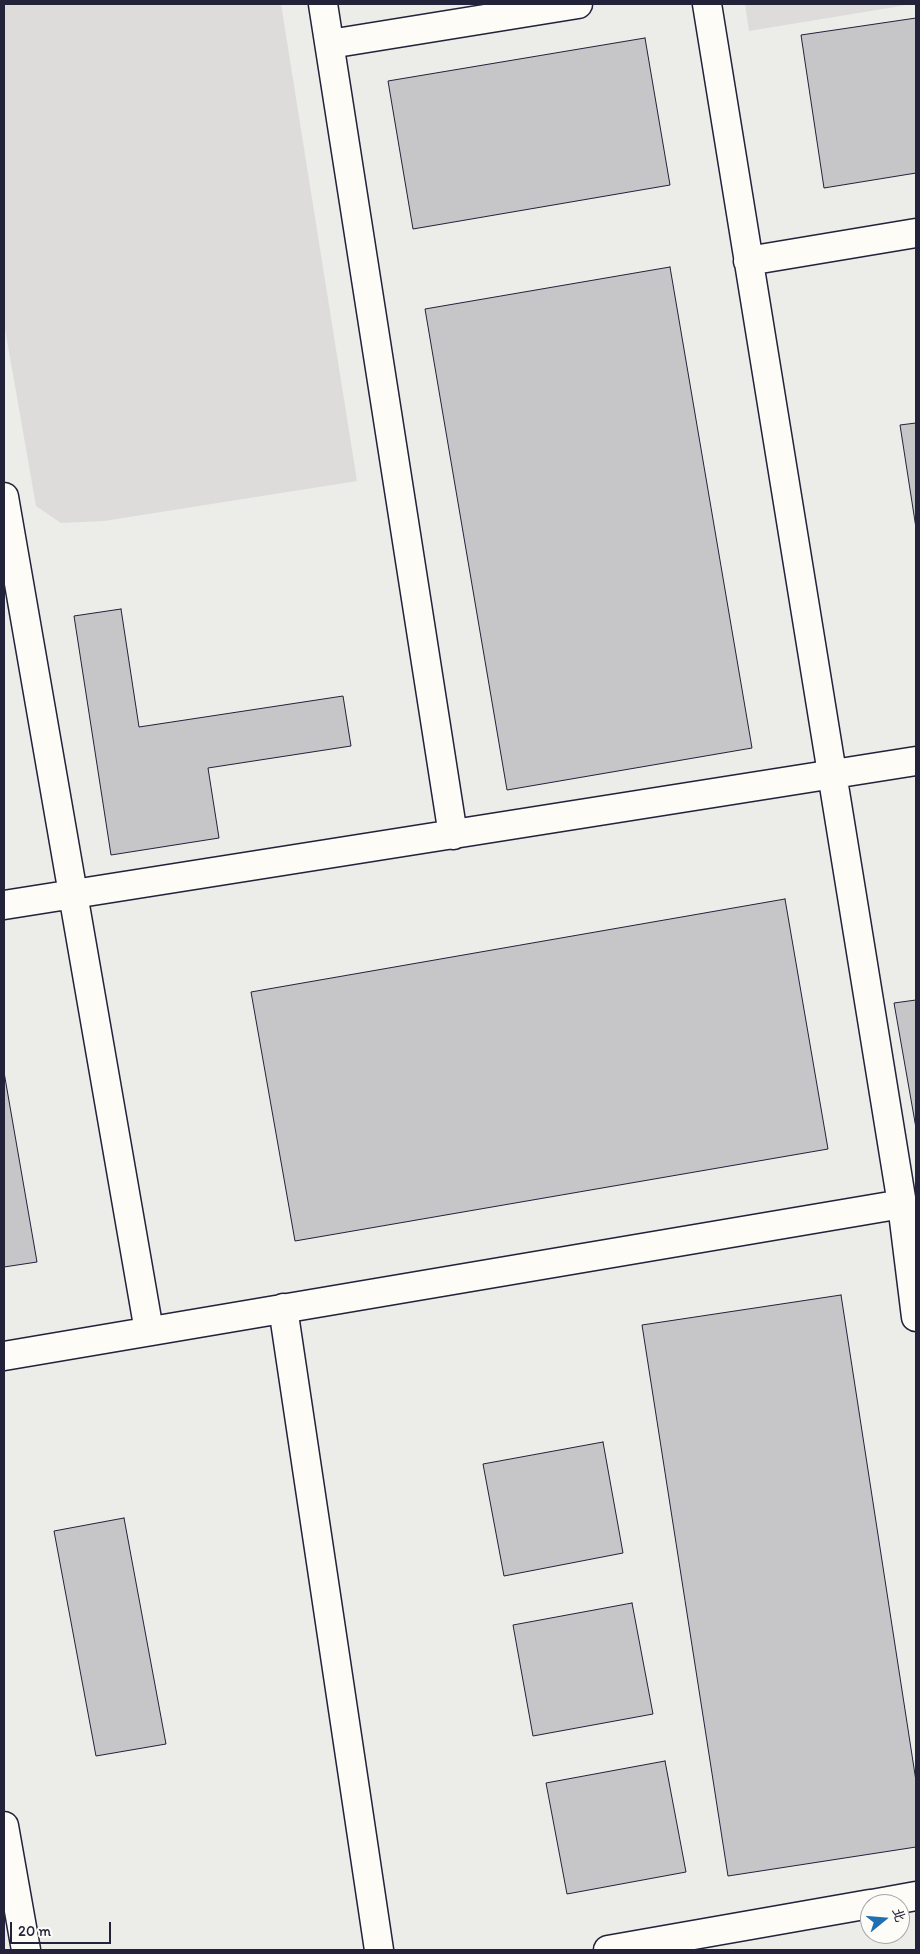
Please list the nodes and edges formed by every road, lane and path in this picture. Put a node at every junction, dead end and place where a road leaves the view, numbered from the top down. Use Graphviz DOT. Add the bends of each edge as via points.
graph roads {
  1 [pos="324,4"];
  2 [pos="578,4"];
  3 [pos="707,4"];
  4 [pos="330,44"];
  5 [pos="916,233"];
  6 [pos="748,260"];
  7 [pos="5,513"];
  8 [pos="916,761"];
  9 [pos="832,775"];
  10 [pos="453,834"];
  11 [pos="73,894"];
  12 [pos="4,905"];
  13 [pos="902,1204"];
  14 [pos="914,1286"];
  15 [pos="283,1308"];
  16 [pos="916,1317"];
  17 [pos="149,1331"];
  18 [pos="4,1356"];
  19 [pos="4,1826"];
  20 [pos="860,1906"];
  21 [pos="26,1950"];
  22 [pos="379,1950"];
  23 [pos="608,1950"];
  1 -- 4 [label="lane"];
  2 -- 4 [label="lane"];
  3 -- 6 [label="lane"];
  4 -- 10 [label="lane"];
  5 -- 6 [label="lane"];
  6 -- 9 [label="lane"];
  7 -- 11 [label="lane"];
  8 -- 9 [label="lane"];
  9 -- 10 [label="lane"];
  9 -- 13 [label="lane"];
  10 -- 11 [label="lane"];
  11 -- 12 [label="lane"];
  11 -- 17 [label="lane"];
  13 -- 14 [label="lane"];
  13 -- 15 [label="lane"];
  14 -- 16 [label="lane"];
  15 -- 17 [label="lane"];
  15 -- 22 [label="lane"];
  17 -- 18 [label="lane"];
  19 -- 21 [label="lane"];
  20 -- 23 [label="lane"];
}
